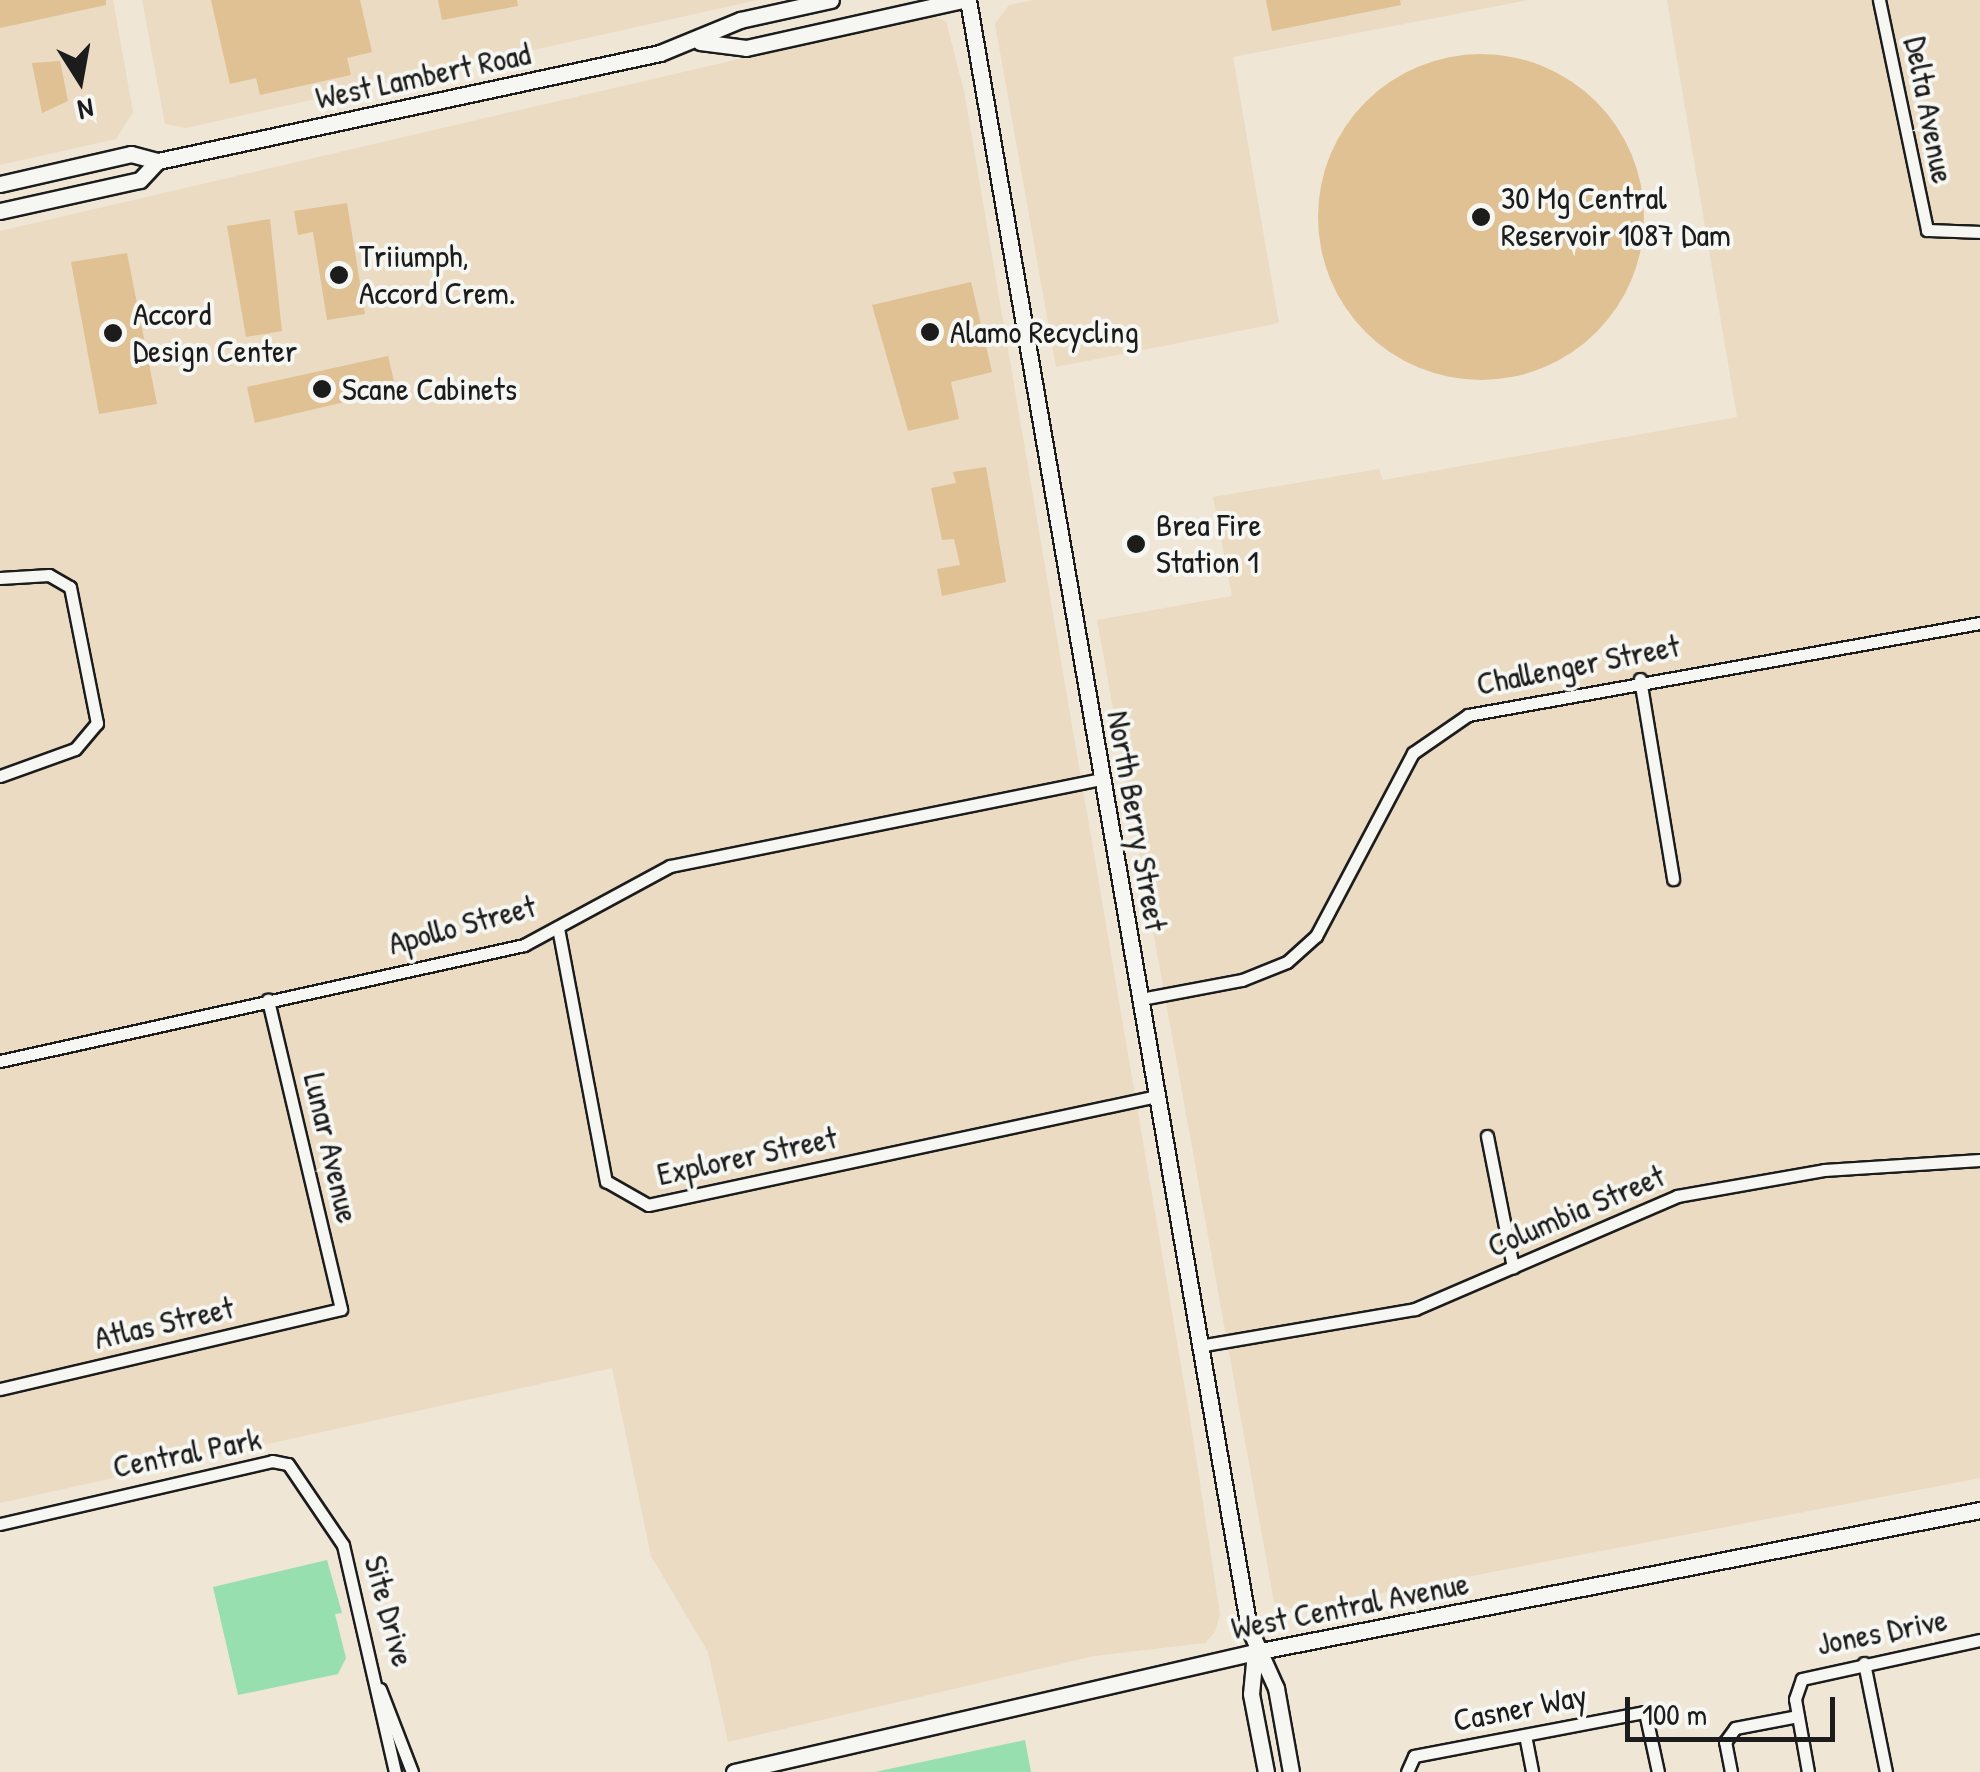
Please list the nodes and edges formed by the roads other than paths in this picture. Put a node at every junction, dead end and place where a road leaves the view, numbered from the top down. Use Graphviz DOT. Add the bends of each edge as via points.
graph roads {
  1 [pos="831,0"];
  2 [pos="965,0"];
  3 [pos="1879,0"];
  4 [pos="700,42"];
  5 [pos="158,161"];
  6 [pos="0,184"];
  7 [pos="0,211"];
  8 [pos="1980,232"];
  9 [pos="0,578"];
  10 [pos="1980,623"];
  11 [pos="1640,679"];
  12 [pos="0,776"];
  13 [pos="1101,780"];
  14 [pos="1673,878"];
  15 [pos="558,928"];
  16 [pos="1141,999"];
  17 [pos="268,1000"];
  18 [pos="0,1062"];
  19 [pos="1157,1096"];
  20 [pos="1487,1136"];
  21 [pos="1980,1160"];
  22 [pos="1513,1267"];
  23 [pos="340,1309"];
  24 [pos="1200,1346"];
  25 [pos="0,1389"];
  26 [pos="1980,1510"];
  27 [pos="0,1524"];
  28 [pos="344,1547"];
  29 [pos="1980,1640"];
  30 [pos="1255,1652"];
  31 [pos="1864,1663"];
  32 [pos="380,1688"];
  33 [pos="1798,1716"];
  34 [pos="1525,1735"];
  35 [pos="1408,1768"];
  36 [pos="395,1772"];
  37 [pos="412,1772"];
  38 [pos="734,1772"];
  39 [pos="1266,1772"];
  40 [pos="1291,1772"];
  41 [pos="1532,1772"];
  42 [pos="1658,1772"];
  43 [pos="1732,1772"];
  44 [pos="1808,1772"];
  45 [pos="1886,1772"];
  1 -- 4 [label="main road, West Lambert Road" via="740,20"];
  2 -- 4 [label="main road, West Lambert Road" via="746,48"];
  2 -- 13 [label="main road, North Berry Street"];
  3 -- 8 [label="street, Delta Avenue" via="1927,230"];
  4 -- 5 [label="main road, West Lambert Road"];
  5 -- 6 [label="main road, West Lambert Road" via="130,154"];
  5 -- 7 [label="main road, West Lambert Road" via="140,180"];
  9 -- 12 [label="street" via="48,575 70,587 94,732 75,749"];
  10 -- 11 [label="street, Challenger Street"];
  11 -- 14 [label="street"];
  11 -- 16 [label="street, Challenger Street" via="1458,720 1413,753 1316,936 1287,962 1242,980"];
  13 -- 15 [label="street, Apollo Street" via="670,866 634,879"];
  13 -- 16 [label="main road, North Berry Street"];
  15 -- 17 [label="street, Apollo Street" via="524,944"];
  15 -- 19 [label="street, Explorer Street" via="606,1181 648,1205"];
  16 -- 19 [label="main road, North Berry Street"];
  17 -- 18 [label="street, Apollo Street"];
  17 -- 23 [label="street, Lunar Avenue"];
  19 -- 24 [label="main road, North Berry Street"];
  20 -- 22 [label="street"];
  21 -- 22 [label="street, Columbia Street" via="1824,1170 1678,1196"];
  22 -- 24 [label="street, Columbia Street" via="1415,1308"];
  23 -- 25 [label="street, Atlas Street"];
  24 -- 30 [label="main road, North Berry Street"];
  26 -- 30 [label="main road, West Central Avenue"];
  27 -- 28 [label="street, Central Park" via="272,1461 288,1464 311,1489"];
  28 -- 32 [label="street, Site Drive"];
  29 -- 31 [label="street, Jones Drive"];
  30 -- 38 [label="main road, West Central Avenue"];
  30 -- 39 [label="main road, North Berry Street" via="1251,1694"];
  30 -- 40 [label="main road, North Berry Street" via="1276,1688"];
  31 -- 33 [label="street, Jones Drive" via="1810,1674 1798,1684"];
  31 -- 45 [label="street"];
  32 -- 36 [label="street, Site Drive"];
  32 -- 37 [label="street, Site Drive"];
  33 -- 43 [label="street" via="1735,1728 1725,1742"];
  33 -- 44 [label="street"];
  34 -- 35 [label="street, Casner Way"];
  34 -- 41 [label="street"];
  34 -- 42 [label="street, Casner Way" via="1645,1712"];
}
